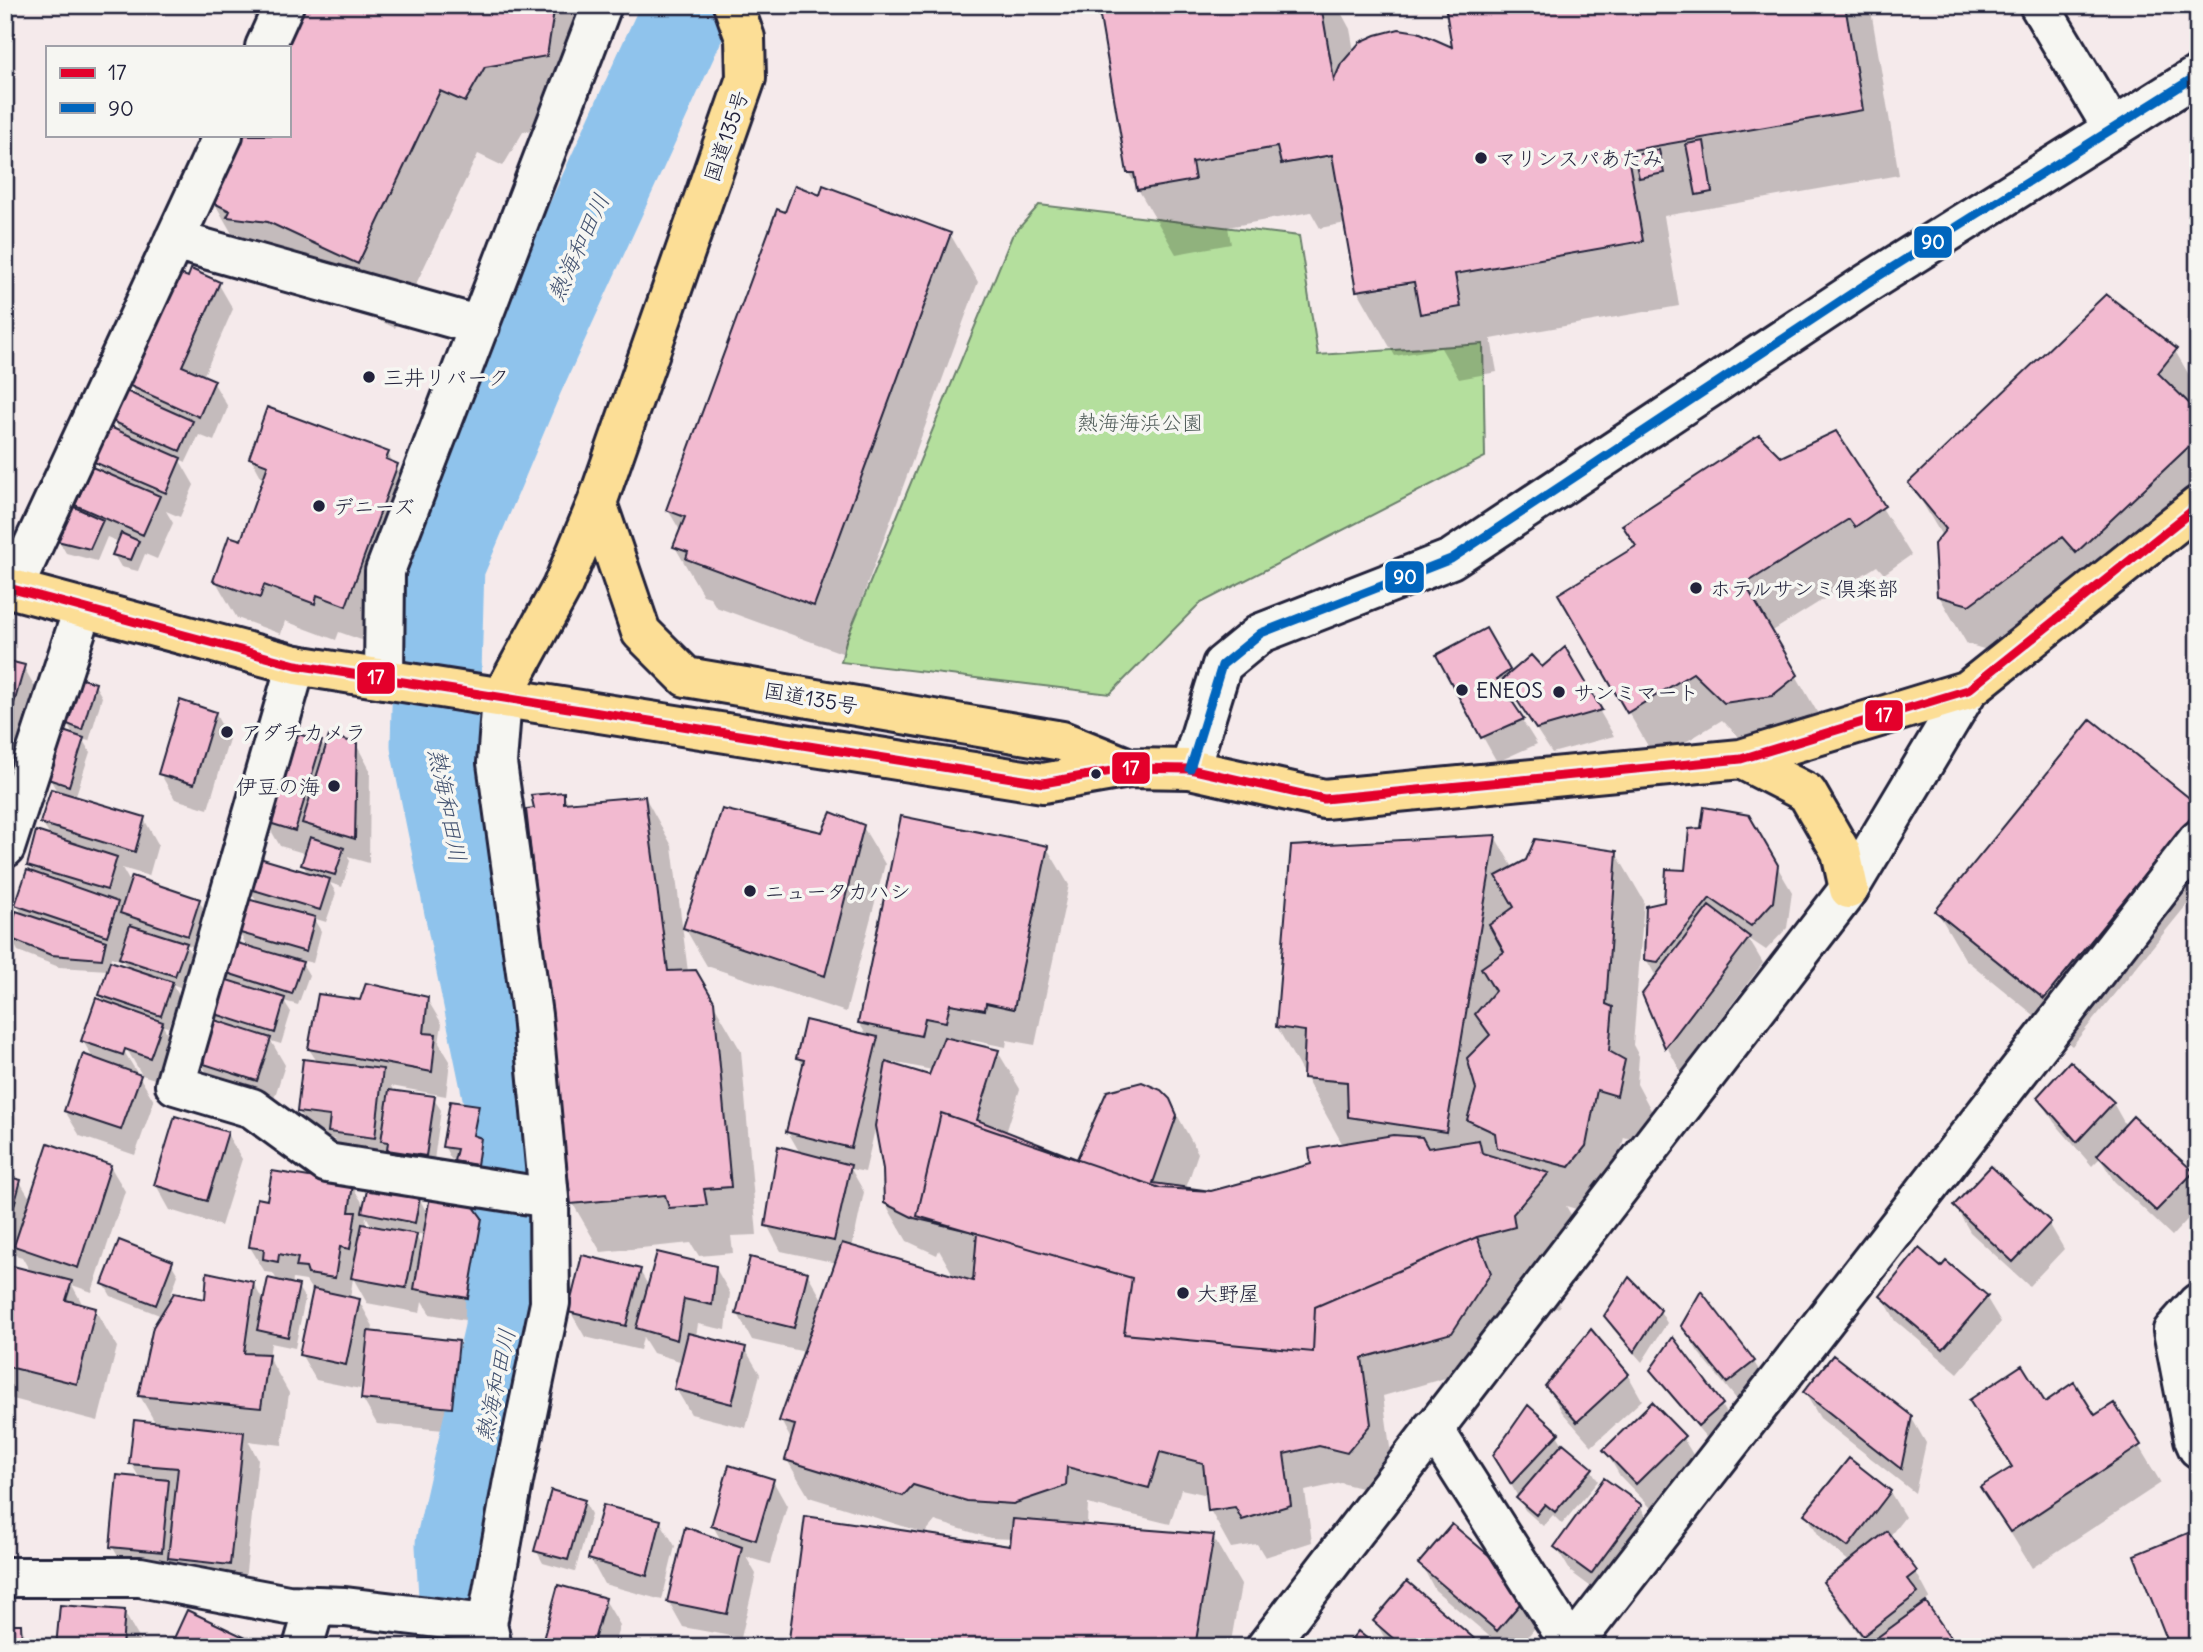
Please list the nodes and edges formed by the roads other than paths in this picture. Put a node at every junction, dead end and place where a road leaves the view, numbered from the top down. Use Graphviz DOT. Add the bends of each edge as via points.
graph roads {
  1 [pos="284,5"];
  2 [pos="602,5"];
  3 [pos="733,5"];
  4 [pos="2039,5"];
  5 [pos="265,46"];
  6 [pos="2198,75"];
  7 [pos="2113,129"];
  8 [pos="223,136"];
  9 [pos="174,240"];
  10 [pos="480,326"];
  11 [pos="597,503"];
  12 [pos="2198,506"];
  13 [pos="9,588"];
  14 [pos="83,609"];
  15 [pos="296,665"];
  16 [pos="392,680"];
  17 [pos="1969,690"];
  18 [pos="502,697"];
  19 [pos="1741,759"];
  20 [pos="1129,768"];
  21 [pos="1191,768"];
  22 [pos="2198,840"];
  23 [pos="5,848"];
  24 [pos="1849,889"];
  25 [pos="526,1194"];
  26 [pos="2198,1303"];
  27 [pos="1433,1428"];
  28 [pos="2198,1448"];
  29 [pos="5,1577"];
  30 [pos="315,1606"];
  31 [pos="490,1635"];
  32 [pos="303,1647"];
  33 [pos="1266,1647"];
  34 [pos="1572,1647"];
  1 -- 5 [label="street"];
  2 -- 10 [label="street"];
  3 -- 11 [label="highway, 国道135号" via="745,38 746,78"];
  4 -- 7 [label="street"];
  6 -- 7 [label="street"];
  7 -- 21 [label="street" via="1866,285 1451,559 1261,633 1222,665"];
  8 -- 9 [label="street"];
  9 -- 10 [label="street"];
  9 -- 13 [label="street"];
  10 -- 16 [label="street" via="385,571"];
  11 -- 18 [label="highway, 国道135号" via="562,587"];
  11 -- 20 [label="highway, 国道135号" via="641,632 686,677 1062,741"];
  12 -- 17 [label="highway, 国道135号"];
  13 -- 14 [label="highway, 国道135号"];
  14 -- 15 [label="highway, 国道135号"];
  14 -- 23 [label="street"];
  15 -- 16 [label="highway, 国道135号"];
  15 -- 25 [label="street" via="175,1085 252,1108 327,1163"];
  16 -- 18 [label="highway, 国道135号"];
  17 -- 19 [label="highway, 国道135号"];
  17 -- 24 [label="street"];
  18 -- 20 [label="highway, 国道135号" via="1043,783"];
  18 -- 25 [label="street" via="497,763 532,1015"];
  19 -- 21 [label="highway, 国道135号" via="1324,799"];
  19 -- 24 [label="highway" via="1807,793 1842,852"];
  20 -- 21 [label="highway, 国道135号"];
  22 -- 34 [label="street"];
  24 -- 27 [label="street"];
  25 -- 31 [label="street" via="550,1303 513,1480"];
  26 -- 28 [label="street" via="2173,1331"];
  27 -- 33 [label="street"];
  27 -- 34 [label="street"];
  29 -- 30 [label="street" via="140,1577"];
  30 -- 31 [label="street" via="345,1607"];
  30 -- 32 [label="street"];
}
